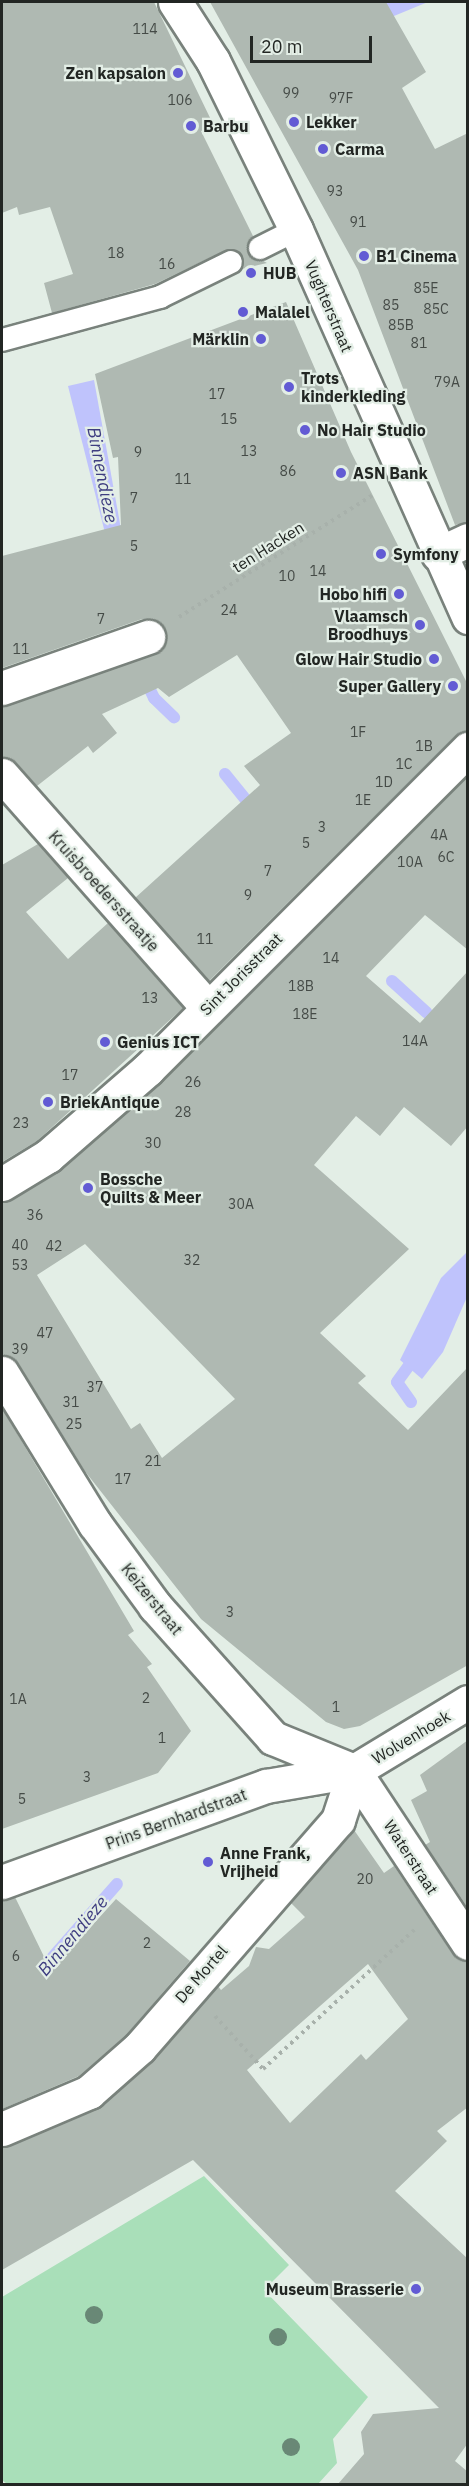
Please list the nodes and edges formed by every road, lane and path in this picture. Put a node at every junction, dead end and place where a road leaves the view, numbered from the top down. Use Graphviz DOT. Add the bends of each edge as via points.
graph roads {
  1 [pos="175,2"];
  2 [pos="297,230"];
  3 [pos="260,248"];
  4 [pos="231,262"];
  5 [pos="2,340"];
  6 [pos="401,477"];
  7 [pos="468,540"];
  8 [pos="438,554"];
  9 [pos="468,617"];
  10 [pos="148,637"];
  11 [pos="2,688"];
  12 [pos="468,748"];
  13 [pos="2,775"];
  14 [pos="207,1007"];
  15 [pos="2,1184"];
  16 [pos="2,1373"];
  17 [pos="468,1702"];
  18 [pos="354,1771"];
  19 [pos="2,1882"];
  20 [pos="442,1904"];
  21 [pos="468,1942"];
  22 [pos="194,1982"];
  23 [pos="2,2129"];
  1 -- 2 [label="street, Vughterstraat" via="213,61"];
  2 -- 3 [label="lane"];
  2 -- 6 [label="street, Vughterstraat"];
  4 -- 5 [label="lane" via="160,297"];
  6 -- 8 [label="street, Vughterstraat"];
  6 -- 10 [label="path, ten Hacken"];
  7 -- 8 [label="street"];
  8 -- 9 [label="street, Vughterstraat"];
  10 -- 11 [label="street"];
  12 -- 14 [label="street, Sint Jorisstraat"];
  13 -- 14 [label="street, Kruisbroedersstraatje"];
  14 -- 15 [label="street, Sint Jorisstraat" via="148,1069 48,1156"];
  16 -- 18 [label="street, Keizerstraat" via="95,1524 155,1606 273,1738"];
  17 -- 18 [label="street, Wolvenhoek"];
  18 -- 19 [label="street, Prins Bernhardstraat" via="266,1786"];
  18 -- 20 [label="street, Waterstraat"];
  18 -- 22 [label="street, De Mortel" via="338,1820"];
  20 -- 21 [label="street, Waterstraat"];
  20 -- 22 [label="path" via="263,2068"];
  22 -- 23 [label="street, De Mortel" via="140,2047 89,2092"];
}
